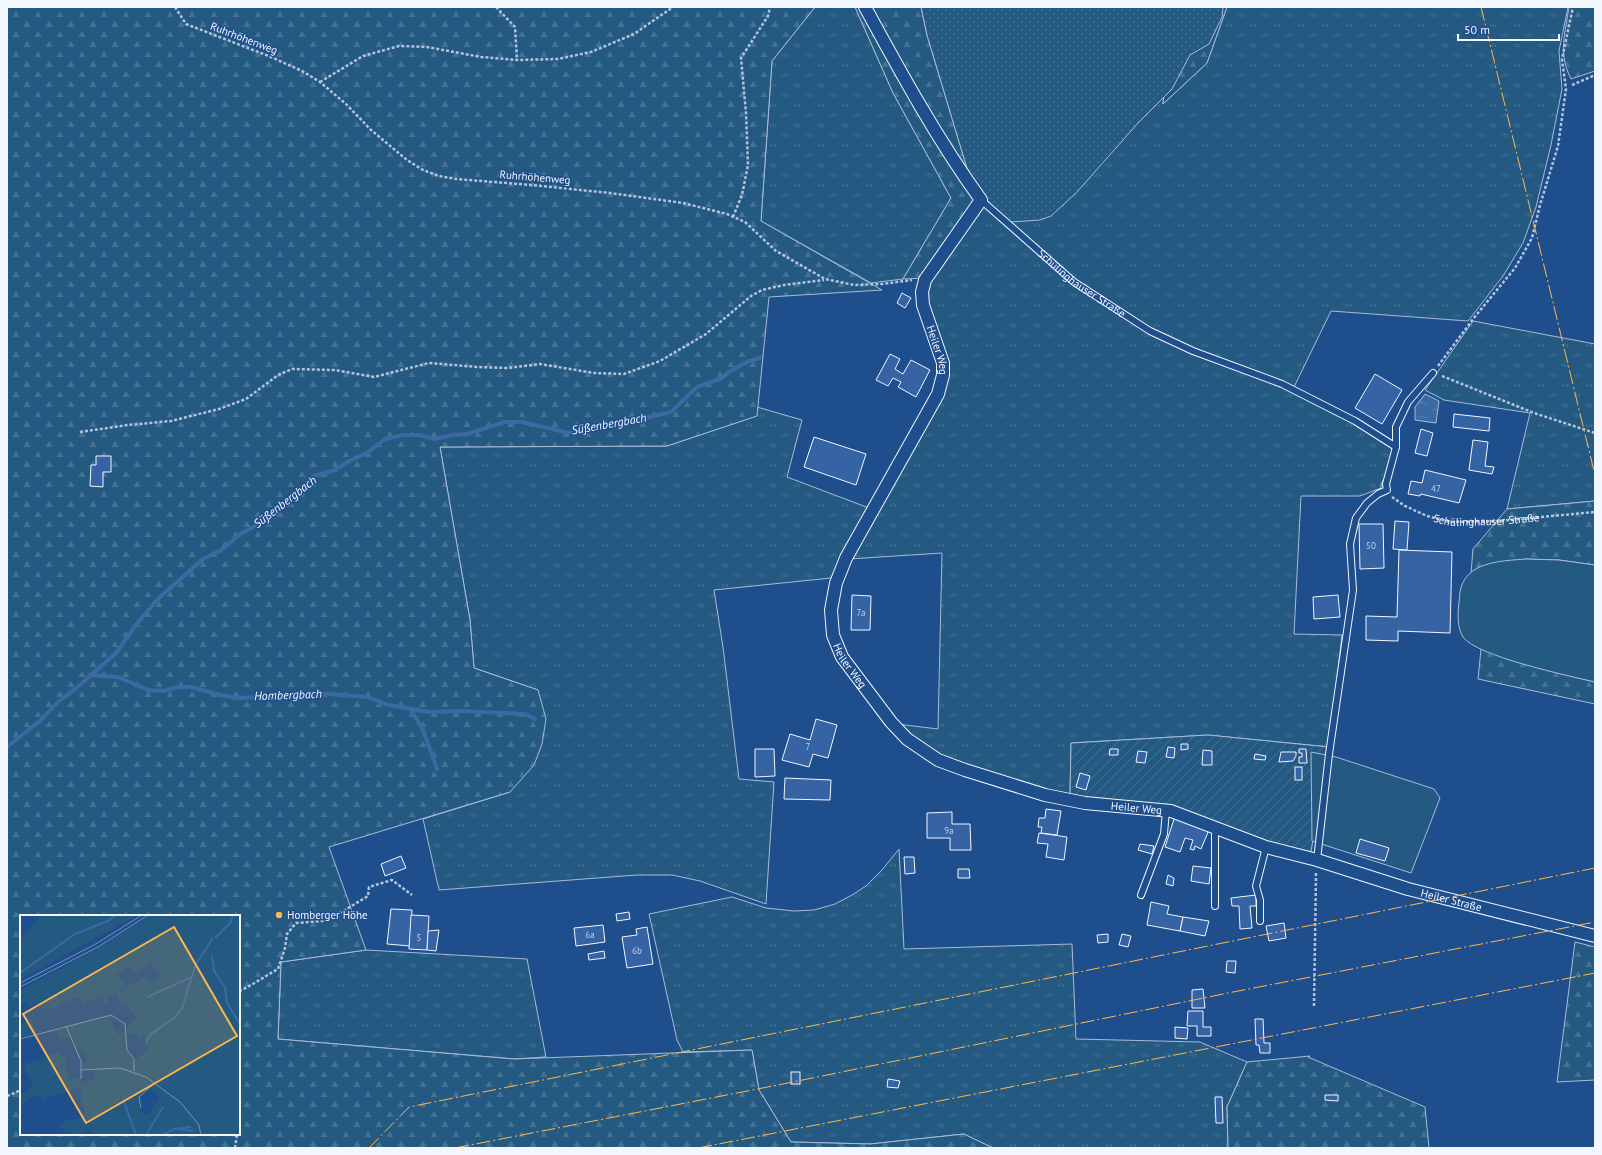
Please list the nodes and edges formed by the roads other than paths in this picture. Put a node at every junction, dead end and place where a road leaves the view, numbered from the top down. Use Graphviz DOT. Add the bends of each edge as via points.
graph roads {
  1 [pos="865,7"];
  2 [pos="982,200"];
  3 [pos="1433,373"];
  4 [pos="1396,447"];
  5 [pos="1166,810"];
  6 [pos="1215,827"];
  7 [pos="1266,847"];
  8 [pos="1313,859"];
  9 [pos="1141,895"];
  10 [pos="1215,906"];
  11 [pos="1260,921"];
  12 [pos="1595,936"];
  1 -- 2 [label="street, Schülinghauser Straße" via="912,93"];
  2 -- 4 [label="lane, Schülinghauser Straße" via="1074,282 1150,331 1193,351 1282,384 1355,421"];
  2 -- 5 [label="street, Heiler Weg" via="925,280 922,292 923,305 943,363 943,375 938,394 846,558 836,583 831,610 833,635 842,658 890,722 907,739 938,760 1046,795 1085,803"];
  3 -- 4 [label="lane" via="1408,402 1396,427"];
  4 -- 8 [label="lane" via="1386,484 1387,490 1367,503 1356,518 1350,544 1353,590"];
  5 -- 6 [label="street, Heiler Weg"];
  5 -- 9 [label="lane" via="1164,834"];
  6 -- 7 [label="street, Heiler Weg"];
  6 -- 10 [label="lane"];
  7 -- 8 [label="street, Heiler Weg"];
  7 -- 11 [label="lane" via="1256,886 1260,900"];
  8 -- 12 [label="street, Heiler Straße" via="1408,889"];
}
